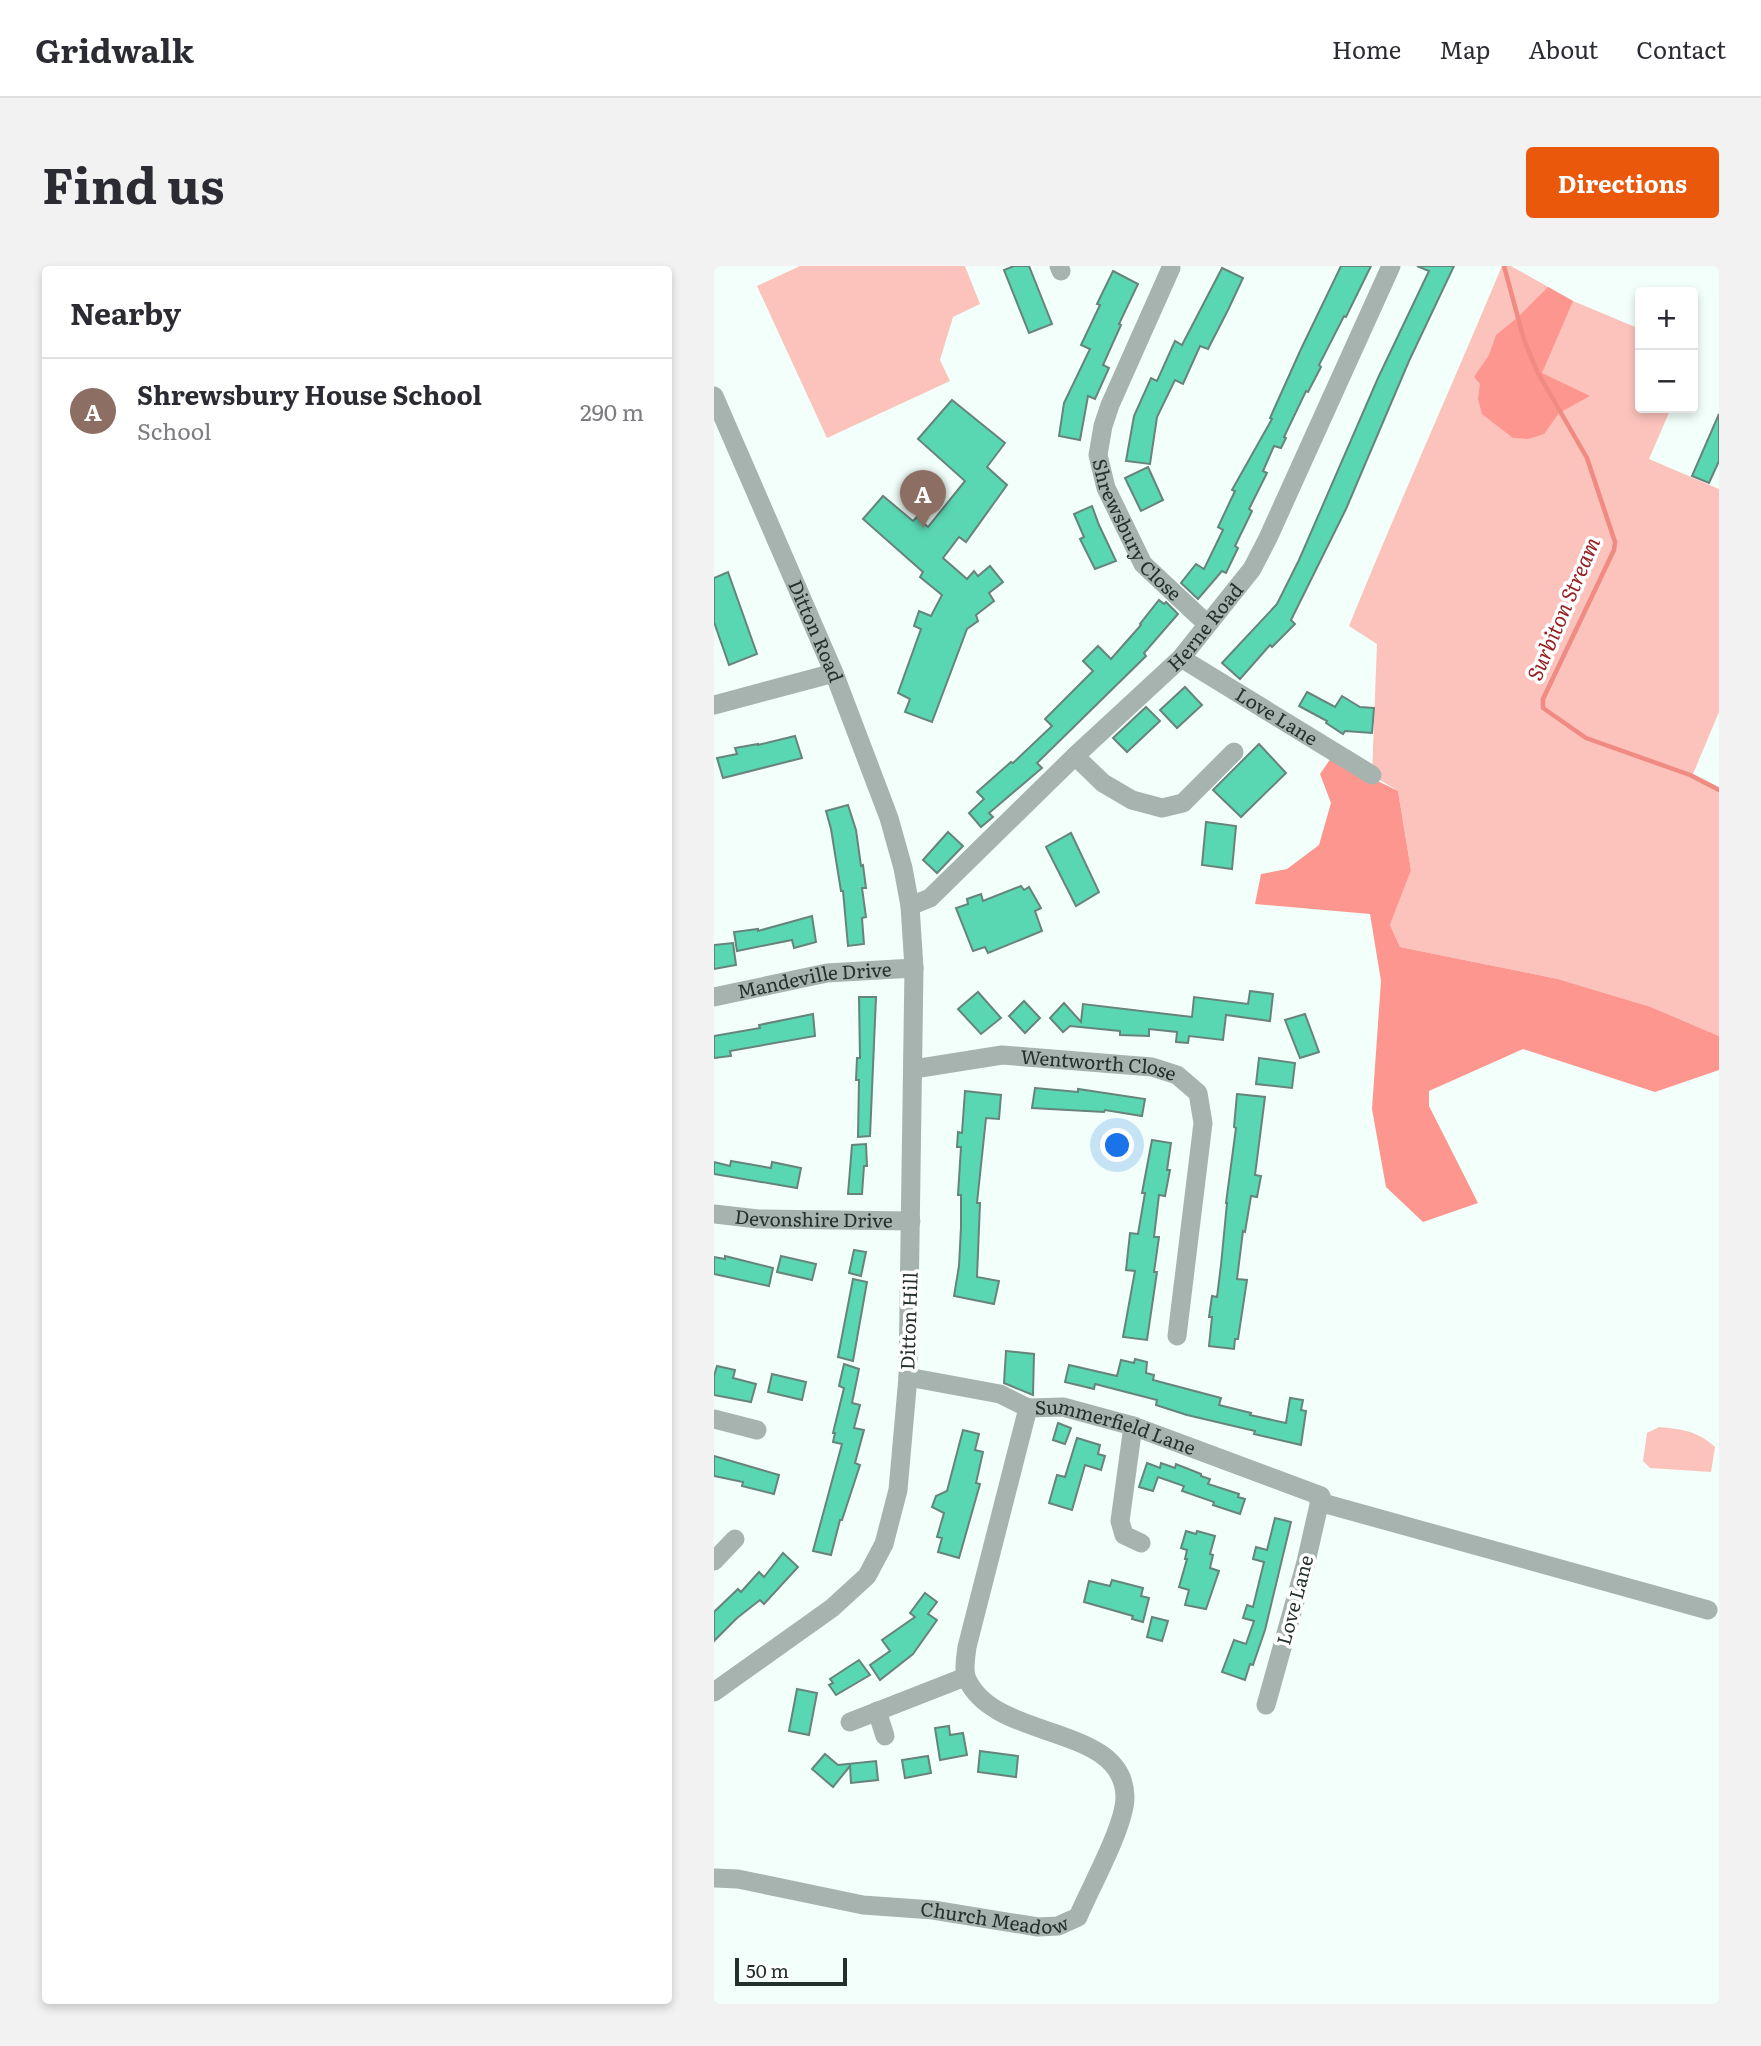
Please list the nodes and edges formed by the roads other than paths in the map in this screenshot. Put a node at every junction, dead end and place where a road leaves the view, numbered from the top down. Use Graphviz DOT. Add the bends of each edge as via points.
graph roads {
  1 [pos="1391,266"];
  2 [pos="1171,268"];
  3 [pos="714,396"];
  4 [pos="1206,623"];
  5 [pos="1181,658"];
  6 [pos="834,673"];
  7 [pos="714,705"];
  8 [pos="1234,752"];
  9 [pos="1075,756"];
  10 [pos="1372,775"];
  11 [pos="903,868"];
  12 [pos="910,906"];
  13 [pos="914,968"];
  14 [pos="714,997"];
  15 [pos="914,1069"];
  16 [pos="714,1214"];
  17 [pos="912,1221"];
  18 [pos="1177,1336"];
  19 [pos="908,1377"];
  20 [pos="1028,1408"];
  21 [pos="714,1419"];
  22 [pos="1133,1426"];
  23 [pos="757,1430"];
  24 [pos="1320,1499"];
  25 [pos="735,1539"];
  26 [pos="1141,1543"];
  27 [pos="714,1561"];
  28 [pos="1708,1610"];
  29 [pos="965,1677"];
  30 [pos="714,1692"];
  31 [pos="1266,1704"];
  32 [pos="877,1711"];
  33 [pos="850,1721"];
  34 [pos="885,1736"];
  35 [pos="714,1878"];
  1 -- 4 [label="street, Herne Road" via="1263,549 1237,589"];
  2 -- 4 [label="street, Shrewsbury Close" via="1110,405 1098,455 1105,488 1143,564"];
  3 -- 6 [label="street, Ditton Road"];
  4 -- 5 [label="street, Herne Road"];
  5 -- 9 [label="street, Herne Road"];
  5 -- 10 [label="street, Love Lane"];
  6 -- 7 [label="street"];
  6 -- 11 [label="street, Ditton Road"];
  8 -- 9 [label="street" via="1183,803 1162,808 1132,800 1103,783"];
  9 -- 12 [label="street, Herne Road" via="930,898"];
  11 -- 12 [label="street, Ditton Hill"];
  12 -- 13 [label="street, Ditton Hill"];
  13 -- 14 [label="street, Mandeville Drive" via="827,973"];
  13 -- 15 [label="street, Ditton Hill"];
  15 -- 17 [label="street, Ditton Hill"];
  15 -- 18 [label="street, Wentworth Close" via="1002,1055 1152,1066 1177,1075 1198,1093 1203,1123"];
  16 -- 17 [label="street, Devonshire Drive"];
  17 -- 19 [label="street, Ditton Hill"];
  19 -- 20 [label="street, Summerfield Lane" via="1000,1394"];
  19 -- 30 [label="street, Ditton Hill" via="898,1490 884,1544 867,1576 832,1608"];
  20 -- 22 [label="street, Summerfield Lane" via="1063,1407"];
  20 -- 29 [label="street" via="967,1647"];
  21 -- 23 [label="street"];
  22 -- 24 [label="street, Summerfield Lane"];
  22 -- 26 [label="street" via="1120,1521 1124,1535"];
  24 -- 28 [label="street, Summerfield Lane"];
  24 -- 31 [label="street, Love Lane"];
  25 -- 27 [label="street"];
  29 -- 32 [label="street"];
  29 -- 35 [label="street, Church Meadow" via="980,1699 1001,1714 1093,1748 1111,1761 1122,1779 1125,1798 1118,1828 1078,1917 1058,1926 1038,1927 933,1910 863,1905"];
  32 -- 33 [label="street"];
  32 -- 34 [label="street"];
}
